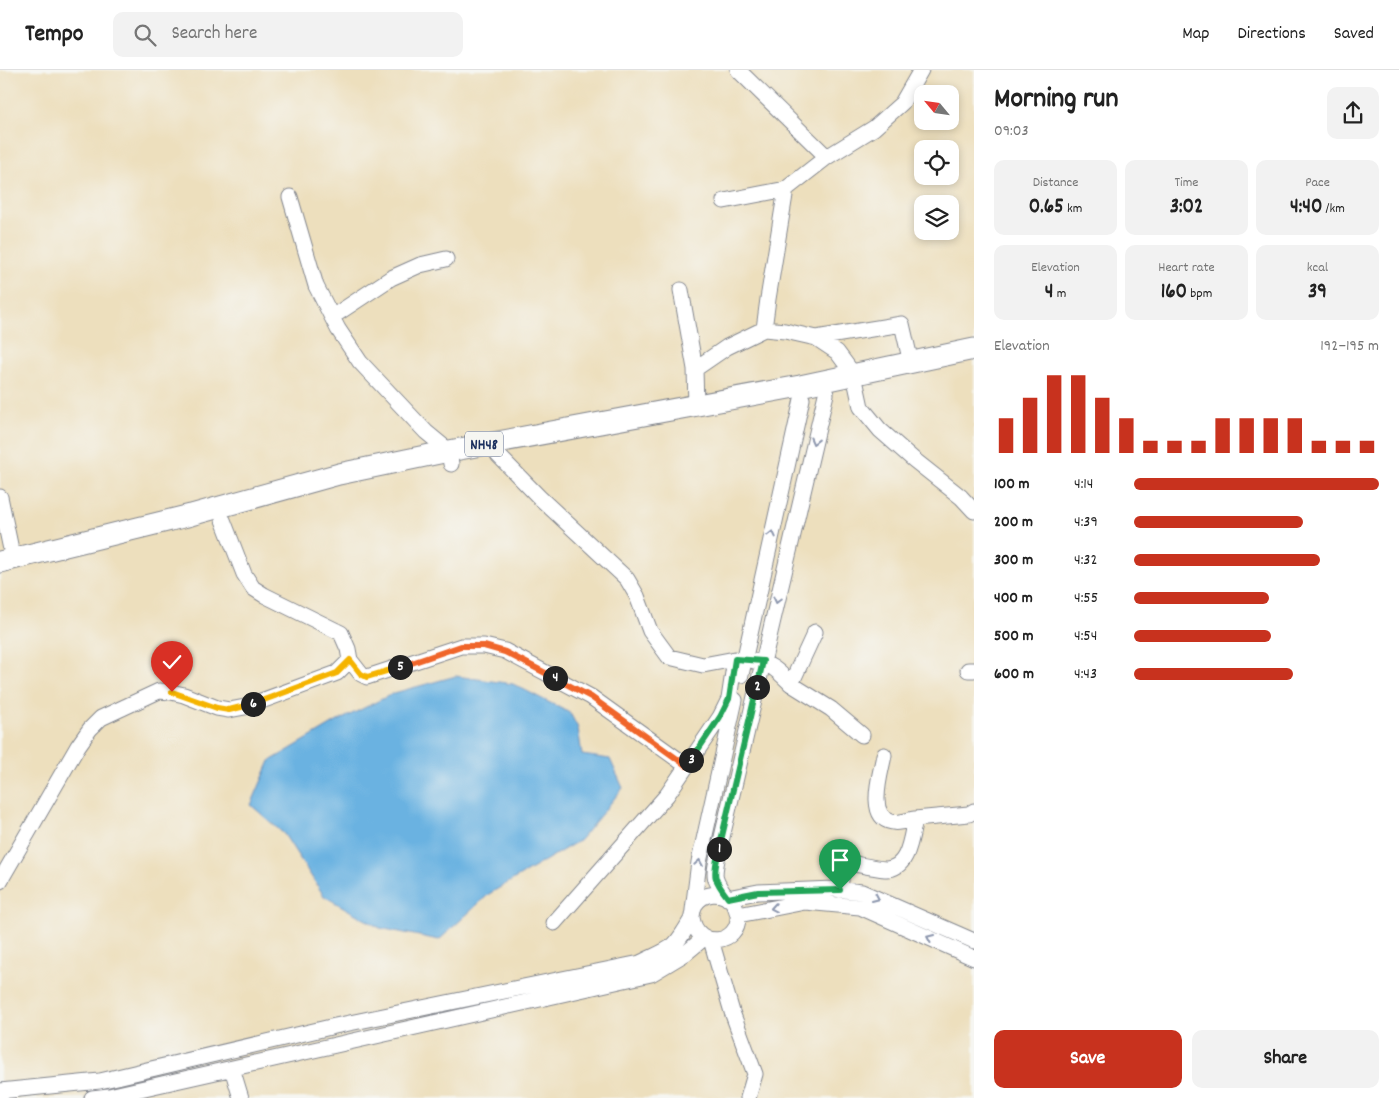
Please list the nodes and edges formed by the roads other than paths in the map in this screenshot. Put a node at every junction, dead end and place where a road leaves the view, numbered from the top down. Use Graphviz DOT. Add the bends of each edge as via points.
graph roads {
  1 [pos="738,70"];
  2 [pos="921,70"];
  3 [pos="827,157"];
  4 [pos="786,188"];
  5 [pos="290,197"];
  6 [pos="724,201"];
  7 [pos="446,259"];
  8 [pos="682,290"];
  9 [pos="332,318"];
  10 [pos="764,330"];
  11 [pos="816,338"];
  12 [pos="974,349"];
  13 [pos="974,362"];
  14 [pos="911,363"];
  15 [pos="695,369"];
  16 [pos="856,381"];
  17 [pos="826,394"];
  18 [pos="802,399"];
  19 [pos="696,406"];
  20 [pos="564,436"];
  21 [pos="498,455"];
  22 [pos="450,457"];
  23 [pos="0,497"];
  24 [pos="974,511"];
  25 [pos="223,520"];
  26 [pos="6,561"];
  27 [pos="0,576"];
  28 [pos="815,632"];
  29 [pos="350,660"];
  30 [pos="739,660"];
  31 [pos="763,661"];
  32 [pos="791,684"];
  33 [pos="862,735"];
  34 [pos="884,755"];
  35 [pos="687,766"];
  36 [pos="974,811"];
  37 [pos="915,819"];
  38 [pos="0,881"];
  39 [pos="840,890"];
  40 [pos="728,898"];
  41 [pos="692,915"];
  42 [pos="738,915"];
  43 [pos="554,923"];
  44 [pos="707,939"];
  45 [pos="974,941"];
  46 [pos="974,958"];
  47 [pos="229,1069"];
  48 [pos="0,1091"];
  49 [pos="92,1098"];
  50 [pos="241,1098"];
  51 [pos="748,1098"];
  1 -- 3 [label="street"];
  2 -- 3 [label="street" via="902,103 874,128"];
  3 -- 4 [label="street"];
  4 -- 6 [label="street"];
  4 -- 10 [label="street"];
  5 -- 9 [label="street" via="316,286"];
  7 -- 9 [label="street" via="420,265 391,278"];
  8 -- 15 [label="street"];
  9 -- 22 [label="street" via="360,362"];
  10 -- 11 [label="street"];
  10 -- 15 [label="street" via="727,347"];
  11 -- 14 [label="street" via="902,324"];
  11 -- 16 [label="street" via="837,352"];
  12 -- 14 [label="highway, NH48"];
  13 -- 16 [label="highway, NH48"];
  14 -- 16 [label="highway, NH48"];
  15 -- 19 [label="street"];
  16 -- 17 [label="highway, NH48"];
  16 -- 19 [label="highway, NH48"];
  16 -- 24 [label="street" via="861,407 880,430 961,496"];
  17 -- 18 [label="highway, NH48"];
  17 -- 31 [label="street, one-way"];
  18 -- 20 [label="highway, NH48"];
  30 -- 18 [label="street, one-way"];
  19 -- 20 [label="highway, NH48"];
  20 -- 21 [label="highway, NH48"];
  20 -- 22 [label="highway, NH48"];
  21 -- 22 [label="highway, NH48"];
  21 -- 30 [label="street" via="627,579 650,631 669,657 703,665"];
  22 -- 25 [label="highway, NH48"];
  22 -- 26 [label="highway, NH48" via="340,474"];
  23 -- 26 [label="street"];
  25 -- 27 [label="highway, NH48"];
  25 -- 29 [label="street" via="244,574 253,588 341,633"];
  28 -- 32 [label="street"];
  29 -- 35 [label="street" via="367,677 461,646 484,646 505,652 591,697"];
  29 -- 38 [label="street" via="337,673 245,707 217,708 184,695 159,691 101,718 78,746"];
  30 -- 31 [label="street"];
  30 -- 35 [label="street" via="729,699"];
  41 -- 30 [label="street, one-way" via="699,862"];
  31 -- 32 [label="street"];
  31 -- 40 [label="street" via="714,873 716,882"];
  32 -- 33 [label="street"];
  34 -- 37 [label="street" via="877,809 892,823"];
  35 -- 43 [label="street" via="667,795"];
  36 -- 37 [label="street"];
  37 -- 39 [label="street" via="906,856 895,867 887,869 850,863 845,866"];
  39 -- 40 [label="street" via="758,892"];
  39 -- 45 [label="street, one-way" via="862,892"];
  40 -- 41 [label="street" via="714,894 706,896 695,905"];
  40 -- 42 [label="street"];
  41 -- 44 [label="street" via="695,930"];
  41 -- 48 [label="street" via="673,946 640,963 335,1026 100,1081"];
  42 -- 44 [label="street" via="730,934 724,938"];
  46 -- 42 [label="street, one-way" via="860,907 805,902"];
  44 -- 47 [label="street" via="651,974"];
  44 -- 51 [label="street" via="755,1074"];
  47 -- 49 [label="street"];
  47 -- 50 [label="street"];
}
